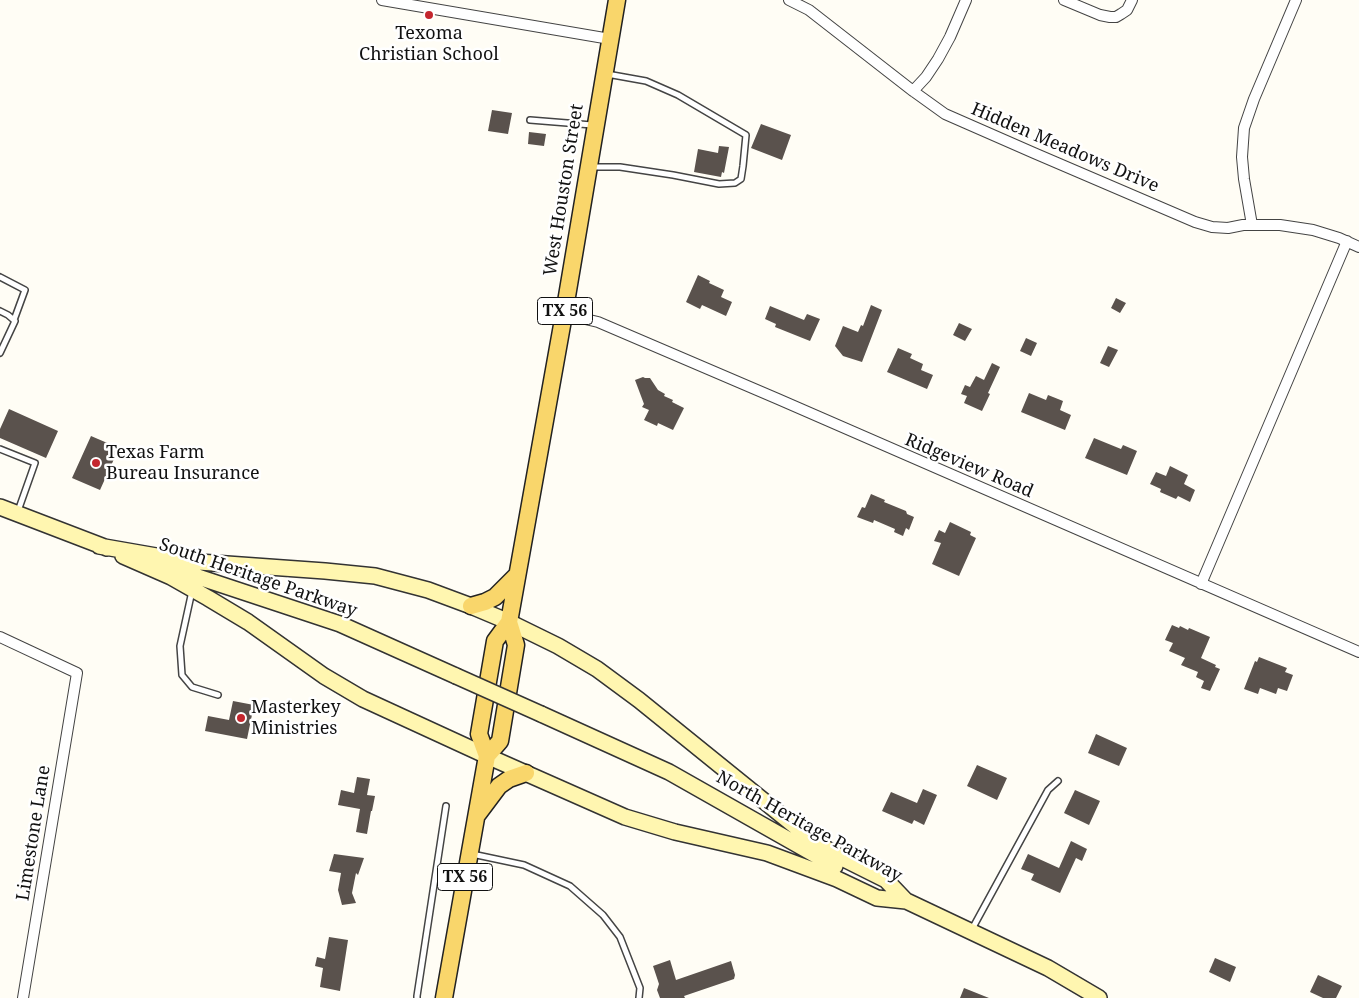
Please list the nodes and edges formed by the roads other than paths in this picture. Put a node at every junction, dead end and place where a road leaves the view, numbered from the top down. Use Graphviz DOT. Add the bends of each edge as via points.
graph roads {
  1 [pos="382,0"];
  2 [pos="617,0"];
  3 [pos="789,0"];
  4 [pos="966,0"];
  5 [pos="1064,0"];
  6 [pos="1132,0"];
  7 [pos="1296,0"];
  8 [pos="610,39"];
  9 [pos="604,74"];
  10 [pos="913,91"];
  11 [pos="530,120"];
  12 [pos="595,125"];
  13 [pos="589,167"];
  14 [pos="1252,225"];
  15 [pos="1348,241"];
  16 [pos="1359,247"];
  17 [pos="0,277"];
  18 [pos="0,311"];
  19 [pos="564,314"];
  20 [pos="14,320"];
  21 [pos="0,353"];
  22 [pos="0,449"];
  23 [pos="0,507"];
  24 [pos="17,514"];
  25 [pos="99,546"];
  26 [pos="516,576"];
  27 [pos="194,583"];
  28 [pos="1201,584"];
  29 [pos="471,606"];
  30 [pos="509,622"];
  31 [pos="0,637"];
  32 [pos="1359,652"];
  33 [pos="218,695"];
  34 [pos="499,695"];
  35 [pos="487,756"];
  36 [pos="526,773"];
  37 [pos="1058,781"];
  38 [pos="446,806"];
  39 [pos="476,818"];
  40 [pos="470,853"];
  41 [pos="906,901"];
  42 [pos="971,932"];
  43 [pos="23,998"];
  44 [pos="417,998"];
  45 [pos="444,998"];
  46 [pos="639,998"];
  47 [pos="1098,998"];
  1 -- 8 [label="street"];
  2 -- 8 [label="main road, West Houston Street / TX 56"];
  3 -- 10 [label="street, Hidden Meadows Drive" via="809,10"];
  4 -- 10 [label="street" via="938,59"];
  5 -- 6 [label="street" via="1110,17 1122,14"];
  7 -- 14 [label="street" via="1244,128 1242,157"];
  8 -- 9 [label="main road, West Houston Street / TX 56"];
  9 -- 12 [label="main road, West Houston Street / TX 56"];
  9 -- 13 [label="lane" via="646,81 678,94 746,135 741,179 735,183 719,184 620,167"];
  10 -- 14 [label="street, Hidden Meadows Drive" via="946,114 1194,222 1228,228"];
  11 -- 12 [label="lane"];
  12 -- 13 [label="main road, West Houston Street / TX 56"];
  13 -- 19 [label="main road, West Houston Street / TX 56"];
  14 -- 15 [label="street, Hidden Meadows Drive" via="1313,230"];
  15 -- 16 [label="street, Hidden Meadows Drive"];
  15 -- 28 [label="street"];
  17 -- 20 [label="lane" via="25,290"];
  18 -- 20 [label="lane"];
  19 -- 26 [label="main road, West Houston Street / TX 56"];
  19 -- 28 [label="street, Ridgeview Road" via="598,322"];
  20 -- 21 [label="lane"];
  22 -- 24 [label="lane" via="34,463"];
  23 -- 24 [label="main road, South Heritage Parkway"];
  24 -- 25 [label="main road, South Heritage Parkway"];
  25 -- 27 [label="main road, South Heritage Parkway"];
  25 -- 29 [label="main road" via="185,561 374,576 428,590"];
  26 -- 29 [label="main road" via="496,597"];
  26 -- 30 [label="main road, West Houston Street / TX 56"];
  27 -- 33 [label="lane" via="180,646 182,675 192,687"];
  27 -- 34 [label="main road, South Heritage Parkway, bridge" via="340,624"];
  27 -- 35 [label="main road" via="324,676 364,699"];
  28 -- 32 [label="street, Ridgeview Road"];
  29 -- 30 [label="main road"];
  30 -- 35 [label="main road, West Houston Street / TX 56" via="495,641 479,734"];
  30 -- 41 [label="main road" via="598,669 806,835 834,854 886,880"];
  31 -- 43 [label="street, Limestone Lane" via="77,673"];
  34 -- 41 [label="main road, North Heritage Parkway, bridge" via="669,772 841,869"];
  35 -- 36 [label="main road"];
  35 -- 39 [label="main road, West Houston Street / TX 56"];
  36 -- 39 [label="main road" via="499,786"];
  36 -- 41 [label="main road" via="625,817 767,853 877,898"];
  37 -- 42 [label="lane" via="1048,790"];
  38 -- 44 [label="lane"];
  39 -- 40 [label="main road, West Houston Street / TX 56"];
  40 -- 45 [label="main road, West Houston Street / TX 56"];
  40 -- 46 [label="lane" via="524,865 570,886 583,897 620,937 640,988"];
  41 -- 42 [label="main road, North Heritage Parkway"];
  42 -- 47 [label="main road, North Heritage Parkway" via="1048,968"];
}
